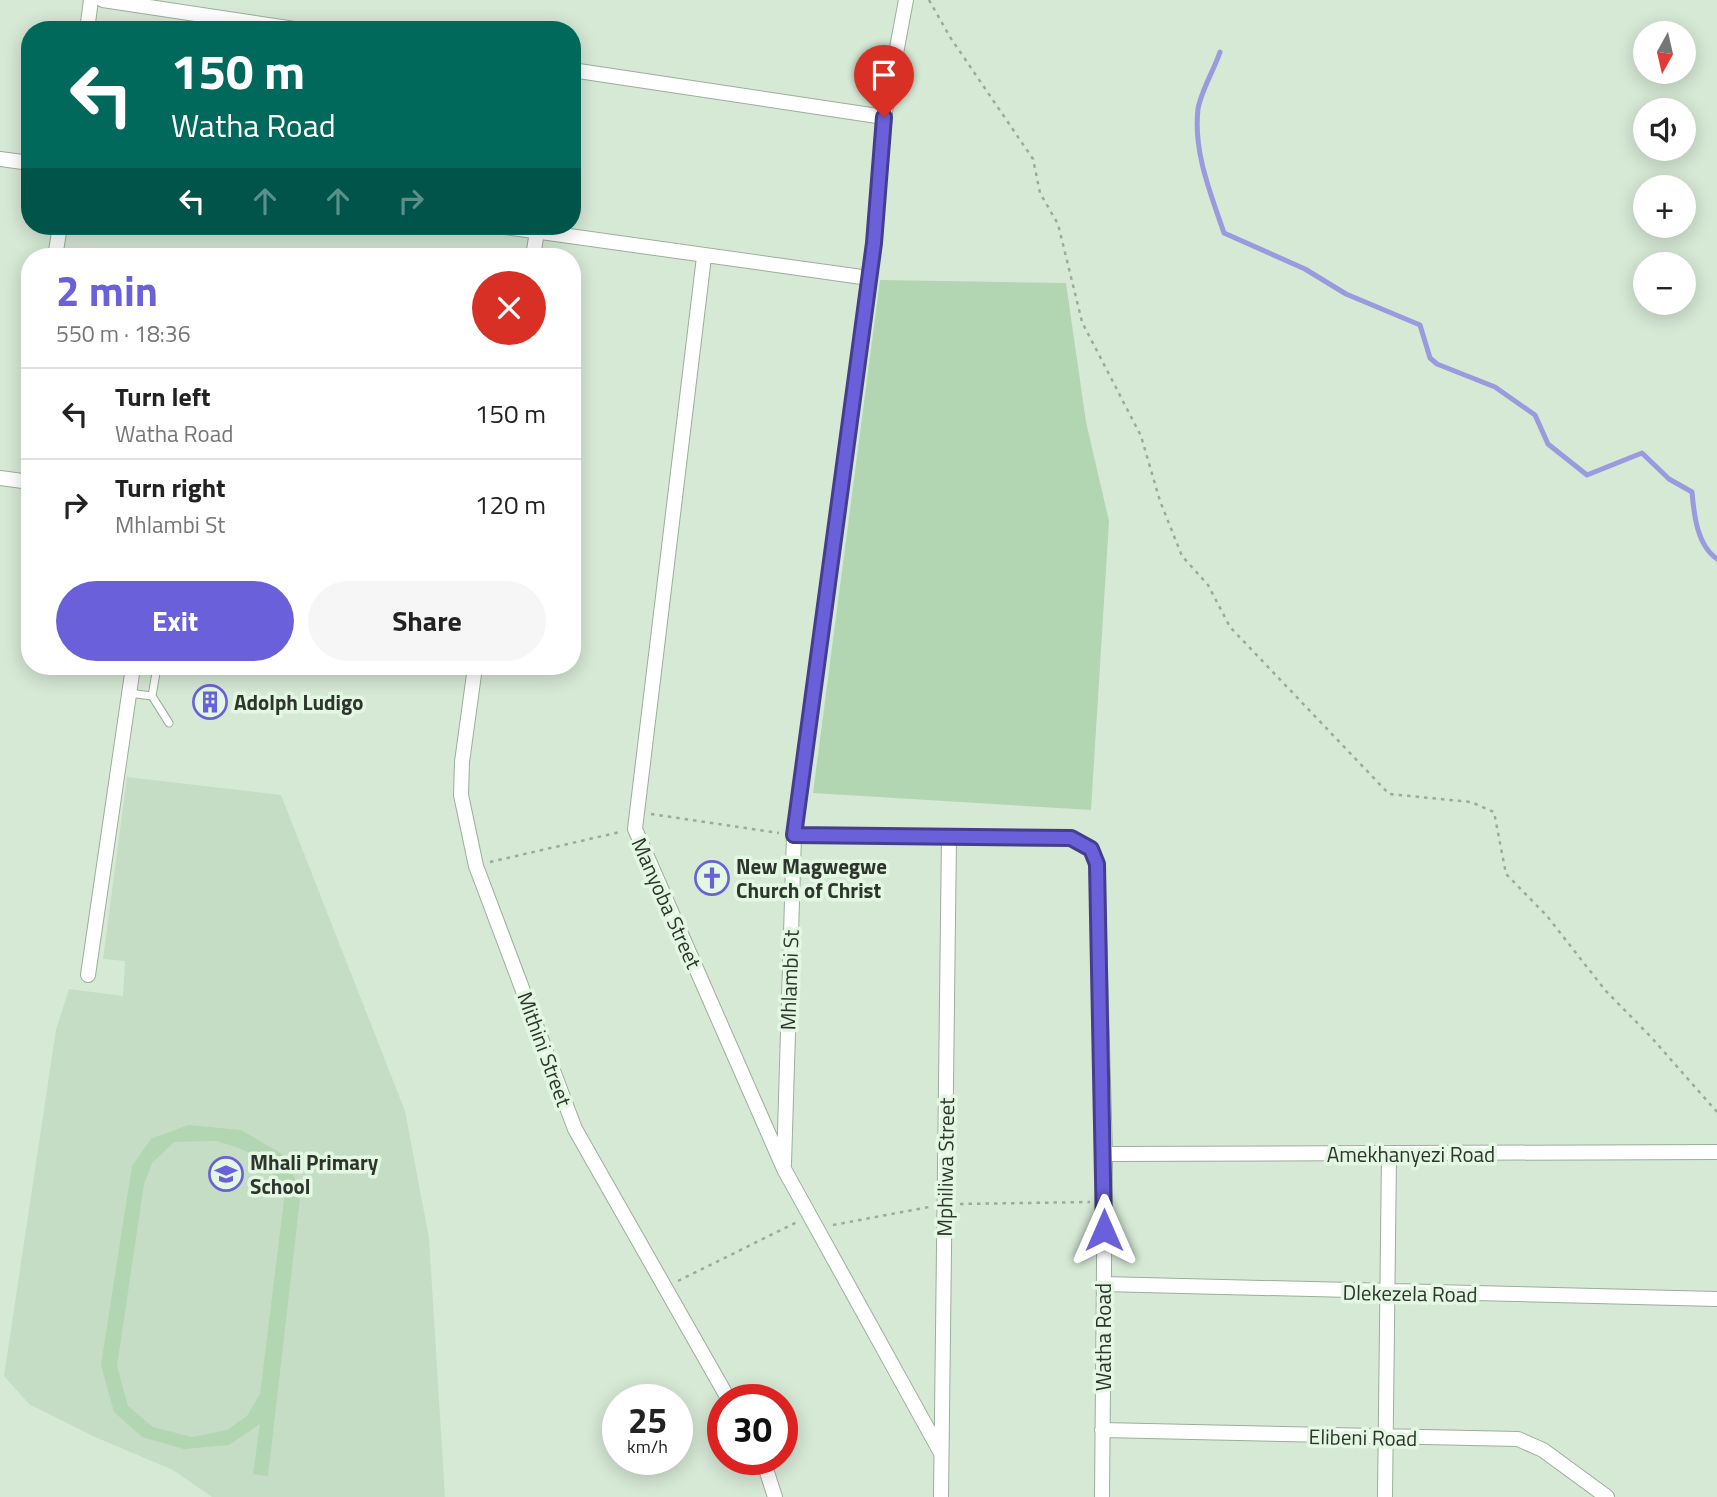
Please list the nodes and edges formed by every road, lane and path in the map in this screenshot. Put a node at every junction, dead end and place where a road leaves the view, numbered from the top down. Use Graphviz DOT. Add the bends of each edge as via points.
graph roads {
  1 [pos="91,0"];
  2 [pos="103,0"];
  3 [pos="906,0"];
  4 [pos="929,0"];
  5 [pos="88,21"];
  6 [pos="242,21"];
  7 [pos="581,72"];
  8 [pos="884,117"];
  9 [pos="0,159"];
  10 [pos="21,162"];
  11 [pos="563,235"];
  12 [pos="704,257"];
  13 [pos="869,278"];
  14 [pos="0,478"];
  15 [pos="21,481"];
  16 [pos="132,675"];
  17 [pos="156,675"];
  18 [pos="474,675"];
  19 [pos="129,693"];
  20 [pos="152,696"];
  21 [pos="169,723"];
  22 [pos="637,812"];
  23 [pos="635,829"];
  24 [pos="794,835"];
  25 [pos="948,836"];
  26 [pos="476,866"];
  27 [pos="88,975"];
  28 [pos="1717,1112"];
  29 [pos="1717,1152"];
  30 [pos="1105,1154"];
  31 [pos="1389,1154"];
  32 [pos="784,1169"];
  33 [pos="807,1216"];
  34 [pos="1103,1284"];
  35 [pos="665,1287"];
  36 [pos="1386,1293"];
  37 [pos="1717,1298"];
  38 [pos="720,1384"];
  39 [pos="1102,1430"];
  40 [pos="1386,1438"];
  41 [pos="941,1452"];
  42 [pos="768,1475"];
  43 [pos="775,1497"];
  44 [pos="941,1497"];
  45 [pos="1102,1497"];
  46 [pos="1385,1497"];
  47 [pos="1607,1497"];
  1 -- 5 [label="street"];
  2 -- 6 [label="street"];
  3 -- 8 [label="street, Mhlambi St"];
  4 -- 28 [label="path" via="1033,159 1040,192 1058,223 1082,322 1141,436 1182,556 1208,585 1230,626 1389,794 1471,802 1494,812 1506,874"];
  7 -- 8 [label="street"];
  8 -- 13 [label="street, Mhlambi St"];
  9 -- 10 [label="street"];
  11 -- 12 [label="street"];
  12 -- 13 [label="street"];
  12 -- 22 [label="street, Manyoba Street"];
  13 -- 24 [label="street, Mhlambi St"];
  14 -- 15 [label="street"];
  16 -- 19 [label="street"];
  17 -- 20 [label="lane"];
  18 -- 26 [label="street, Mithini Street" via="461,795"];
  19 -- 20 [label="lane"];
  19 -- 27 [label="street"];
  20 -- 21 [label="lane"];
  22 -- 23 [label="street, Manyoba Street"];
  22 -- 24 [label="path"];
  23 -- 26 [label="path"];
  23 -- 32 [label="street, Manyoba Street"];
  24 -- 25 [label="street, Watha Road"];
  24 -- 32 [label="street, Mhlambi St"];
  25 -- 30 [label="street, Watha Road" via="1071,838 1091,849 1097,864"];
  25 -- 41 [label="street, Mphiliwa Street"];
  26 -- 35 [label="street, Mithini Street" via="575,1129"];
  29 -- 31 [label="street, Amekhanyezi Road"];
  30 -- 31 [label="street, Amekhanyezi Road"];
  30 -- 34 [label="street, Watha Road"];
  31 -- 36 [label="street"];
  32 -- 33 [label="street, Manyoba Street"];
  33 -- 35 [label="path"];
  33 -- 41 [label="street, Manyoba Street"];
  34 -- 36 [label="street, Dlekezela Road"];
  34 -- 39 [label="street, Watha Road"];
  35 -- 38 [label="street, Mithini Street"];
  36 -- 37 [label="street, Dlekezela Road"];
  36 -- 40 [label="street"];
  39 -- 40 [label="street, Elibeni Road"];
  39 -- 45 [label="street, Watha Road"];
  40 -- 46 [label="street"];
  40 -- 47 [label="street, Elibeni Road" via="1518,1439 1543,1450"];
  41 -- 44 [label="street, Mphiliwa Street"];
  42 -- 43 [label="street"];
}
